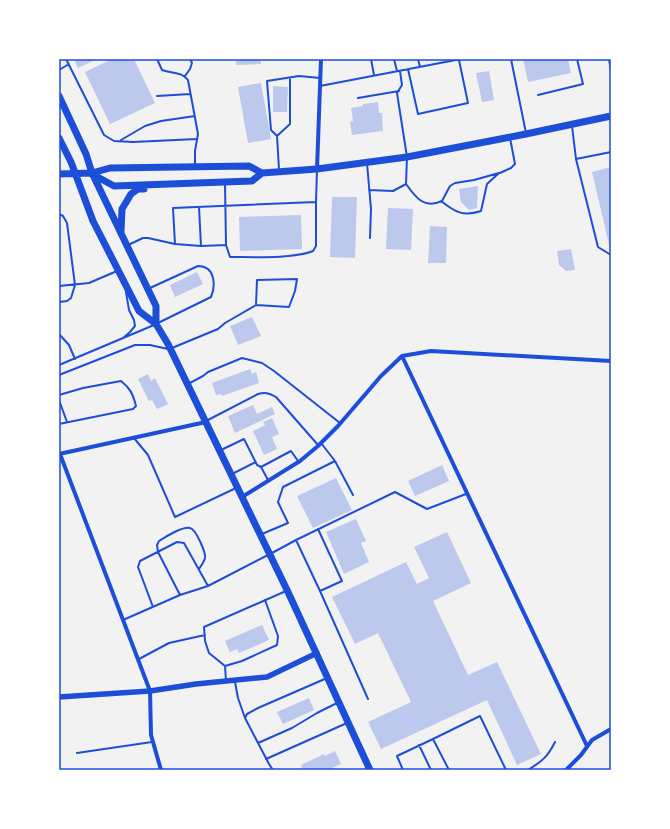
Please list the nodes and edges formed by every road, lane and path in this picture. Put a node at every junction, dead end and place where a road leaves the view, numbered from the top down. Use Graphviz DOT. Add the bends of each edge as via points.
graph roads {
  1 [pos="66,59"];
  2 [pos="157,59"];
  3 [pos="190,59"];
  4 [pos="322,59"];
  5 [pos="371,59"];
  6 [pos="394,59"];
  7 [pos="418,59"];
  8 [pos="441,59"];
  9 [pos="460,59"];
  10 [pos="511,59"];
  11 [pos="577,59"];
  12 [pos="609,59"];
  13 [pos="442,63"];
  14 [pos="69,64"];
  15 [pos="420,67"];
  16 [pos="408,69"];
  17 [pos="59,70"];
  18 [pos="397,71"];
  19 [pos="400,71"];
  20 [pos="611,71"];
  21 [pos="374,75"];
  22 [pos="185,76"];
  23 [pos="290,78"];
  24 [pos="321,78"];
  25 [pos="320,86"];
  26 [pos="399,90"];
  27 [pos="191,94"];
  28 [pos="538,95"];
  29 [pos="59,96"];
  30 [pos="157,96"];
  31 [pos="358,98"];
  32 [pos="195,116"];
  33 [pos="611,116"];
  34 [pos="571,124"];
  35 [pos="526,134"];
  36 [pos="277,136"];
  37 [pos="510,137"];
  38 [pos="59,138"];
  39 [pos="197,139"];
  40 [pos="120,141"];
  41 [pos="611,152"];
  42 [pos="407,156"];
  43 [pos="576,159"];
  44 [pos="367,162"];
  45 [pos="195,167"];
  46 [pos="317,169"];
  47 [pos="279,172"];
  48 [pos="92,173"];
  49 [pos="262,173"];
  50 [pos="499,173"];
  51 [pos="59,174"];
  52 [pos="75,174"];
  53 [pos="225,182"];
  54 [pos="406,184"];
  55 [pos="172,185"];
  56 [pos="369,190"];
  57 [pos="441,201"];
  58 [pos="316,202"];
  59 [pos="226,206"];
  60 [pos="199,207"];
  61 [pos="59,214"];
  62 [pos="121,233"];
  63 [pos="370,238"];
  64 [pos="175,244"];
  65 [pos="226,245"];
  66 [pos="127,246"];
  67 [pos="201,246"];
  68 [pos="611,255"];
  69 [pos="118,270"];
  70 [pos="124,282"];
  71 [pos="75,285"];
  72 [pos="59,286"];
  73 [pos="148,289"];
  74 [pos="59,302"];
  75 [pos="256,305"];
  76 [pos="156,324"];
  77 [pos="59,334"];
  78 [pos="121,340"];
  79 [pos="170,349"];
  80 [pos="402,356"];
  81 [pos="75,359"];
  82 [pos="611,361"];
  83 [pos="59,365"];
  84 [pos="59,375"];
  85 [pos="187,384"];
  86 [pos="59,395"];
  87 [pos="59,400"];
  88 [pos="67,422"];
  89 [pos="206,422"];
  90 [pos="340,423"];
  91 [pos="59,424"];
  92 [pos="134,438"];
  93 [pos="320,445"];
  94 [pos="220,450"];
  95 [pos="60,454"];
  96 [pos="335,461"];
  97 [pos="256,462"];
  98 [pos="298,462"];
  99 [pos="261,467"];
  100 [pos="231,474"];
  101 [pos="269,481"];
  102 [pos="238,488"];
  103 [pos="467,493"];
  104 [pos="354,495"];
  105 [pos="242,497"];
  106 [pos="318,529"];
  107 [pos="260,535"];
  108 [pos="296,540"];
  109 [pos="158,552"];
  110 [pos="270,554"];
  111 [pos="199,569"];
  112 [pos="208,586"];
  113 [pos="288,590"];
  114 [pos="320,591"];
  115 [pos="180,595"];
  116 [pos="265,600"];
  117 [pos="153,607"];
  118 [pos="123,620"];
  119 [pos="205,635"];
  120 [pos="316,653"];
  121 [pos="138,660"];
  122 [pos="225,666"];
  123 [pos="328,678"];
  124 [pos="235,680"];
  125 [pos="226,681"];
  126 [pos="150,691"];
  127 [pos="59,697"];
  128 [pos="368,699"];
  129 [pos="339,702"];
  130 [pos="245,718"];
  131 [pos="348,722"];
  132 [pos="611,729"];
  133 [pos="433,739"];
  134 [pos="154,742"];
  135 [pos="555,742"];
  136 [pos="258,743"];
  137 [pos="420,745"];
  138 [pos="587,746"];
  139 [pos="77,753"];
  140 [pos="266,759"];
  141 [pos="367,769"];
  142 [pos="161,770"];
  143 [pos="273,770"];
  144 [pos="403,770"];
  145 [pos="431,770"];
  146 [pos="449,770"];
  147 [pos="506,770"];
  148 [pos="528,770"];
  149 [pos="566,770"];
  1 -- 14 [label="lane"];
  2 -- 22 [label="lane" via="162,70"];
  3 -- 22 [label="lane" via="192,64"];
  4 -- 24 [label="street"];
  5 -- 21 [label="lane"];
  6 -- 18 [label="lane"];
  7 -- 15 [label="lane"];
  8 -- 13 [label="lane"];
  9 -- 13 [label="lane"];
  9 -- 16 [label="lane" via="468,104 418,114"];
  10 -- 35 [label="lane"];
  11 -- 28 [label="lane" via="583,84"];
  12 -- 20 [label="lane"];
  13 -- 15 [label="lane"];
  14 -- 17 [label="lane"];
  14 -- 40 [label="lane" via="104,135 114,141"];
  15 -- 16 [label="lane"];
  16 -- 19 [label="lane"];
  18 -- 19 [label="lane"];
  18 -- 21 [label="lane"];
  19 -- 26 [label="lane" via="402,85"];
  21 -- 25 [label="lane"];
  22 -- 27 [label="lane"];
  23 -- 24 [label="lane"];
  23 -- 36 [label="lane" via="290,124"];
  23 -- 36 [label="lane" via="267,81 271,130"];
  24 -- 25 [label="street"];
  25 -- 46 [label="street"];
  26 -- 31 [label="lane"];
  26 -- 42 [label="lane"];
  27 -- 30 [label="lane"];
  27 -- 32 [label="lane"];
  29 -- 48 [label="main road"];
  32 -- 39 [label="lane"];
  32 -- 40 [label="lane" via="145,126"];
  33 -- 34 [label="main road"];
  34 -- 35 [label="main road"];
  34 -- 43 [label="lane"];
  35 -- 37 [label="main road"];
  36 -- 47 [label="lane"];
  37 -- 42 [label="main road"];
  37 -- 50 [label="lane" via="514,164"];
  38 -- 52 [label="main road"];
  39 -- 40 [label="lane"];
  39 -- 45 [label="lane" via="194,151"];
  41 -- 43 [label="lane"];
  42 -- 44 [label="main road"];
  42 -- 54 [label="lane"];
  43 -- 68 [label="lane" via="598,247"];
  44 -- 46 [label="main road"];
  44 -- 56 [label="lane"];
  45 -- 48 [label="main road" via="110,168"];
  45 -- 49 [label="main road" via="248,166"];
  46 -- 47 [label="main road"];
  46 -- 58 [label="lane"];
  47 -- 49 [label="main road"];
  48 -- 52 [label="main road"];
  48 -- 55 [label="main road" via="114,186"];
  48 -- 62 [label="main road"];
  49 -- 53 [label="main road" via="252,181"];
  50 -- 57 [label="lane" via="455,183 450,186"];
  50 -- 57 [label="lane" via="487,184 481,211 473,214 454,211"];
  51 -- 52 [label="main road"];
  52 -- 69 [label="main road" via="93,221"];
  53 -- 55 [label="main road"];
  53 -- 59 [label="lane"];
  54 -- 56 [label="lane" via="393,191"];
  54 -- 57 [label="lane" via="416,197 425,203"];
  55 -- 62 [label="main road" via="166,189 138,189 131,194 122,209"];
  56 -- 63 [label="lane"];
  58 -- 59 [label="lane"];
  58 -- 65 [label="lane" via="316,246 313,251 304,255 230,257"];
  59 -- 60 [label="lane"];
  59 -- 65 [label="lane"];
  60 -- 64 [label="lane" via="173,208"];
  60 -- 67 [label="lane"];
  61 -- 71 [label="lane" via="67,222"];
  62 -- 66 [label="main road"];
  64 -- 66 [label="lane" via="143,238"];
  64 -- 67 [label="lane"];
  65 -- 67 [label="lane"];
  66 -- 73 [label="main road"];
  69 -- 70 [label="main road"];
  69 -- 71 [label="lane" via="89,283"];
  70 -- 76 [label="main road" via="139,312"];
  70 -- 78 [label="lane" via="135,326"];
  71 -- 72 [label="lane"];
  71 -- 74 [label="lane" via="71,298 67,302"];
  73 -- 76 [label="main road" via="156,306"];
  73 -- 76 [label="lane" via="198,266 208,269 213,276 211,297"];
  75 -- 75 [label="lane" via="257,280 297,279 289,307"];
  75 -- 79 [label="lane" via="218,329"];
  76 -- 78 [label="lane"];
  76 -- 79 [label="main road"];
  77 -- 81 [label="lane" via="69,345"];
  78 -- 81 [label="lane"];
  79 -- 84 [label="lane" via="135,345"];
  79 -- 85 [label="main road"];
  80 -- 82 [label="street" via="431,351"];
  80 -- 90 [label="street"];
  80 -- 103 [label="street"];
  81 -- 83 [label="lane"];
  85 -- 89 [label="main road"];
  85 -- 90 [label="lane" via="242,358 257,361 274,371"];
  86 -- 88 [label="lane" via="121,381 133,394 136,406 133,409"];
  87 -- 88 [label="lane"];
  88 -- 91 [label="lane"];
  89 -- 92 [label="street"];
  89 -- 93 [label="lane" via="264,392 276,397"];
  89 -- 94 [label="main road"];
  90 -- 93 [label="street"];
  92 -- 95 [label="street"];
  92 -- 102 [label="lane" via="148,455 176,517"];
  93 -- 96 [label="lane"];
  93 -- 98 [label="street"];
  94 -- 97 [label="lane" via="244,439"];
  94 -- 100 [label="main road"];
  95 -- 118 [label="street"];
  96 -- 104 [label="lane"];
  96 -- 107 [label="lane" via="283,487 278,502 288,523"];
  97 -- 99 [label="lane"];
  97 -- 100 [label="lane"];
  98 -- 99 [label="lane" via="291,451"];
  98 -- 101 [label="street"];
  99 -- 101 [label="lane"];
  100 -- 102 [label="main road"];
  101 -- 105 [label="street"];
  102 -- 105 [label="main road"];
  103 -- 106 [label="lane" via="427,509 395,492"];
  103 -- 138 [label="street"];
  105 -- 107 [label="main road"];
  106 -- 108 [label="lane"];
  106 -- 114 [label="lane" via="342,581"];
  107 -- 110 [label="main road"];
  108 -- 110 [label="lane"];
  108 -- 114 [label="lane"];
  109 -- 111 [label="lane" via="177,542 184,543"];
  109 -- 111 [label="lane" via="159,541 184,528 193,529 205,557"];
  109 -- 115 [label="lane"];
  109 -- 117 [label="lane" via="140,561 138,567"];
  110 -- 112 [label="lane"];
  110 -- 113 [label="main road"];
  111 -- 112 [label="lane"];
  112 -- 115 [label="lane"];
  113 -- 116 [label="lane"];
  113 -- 120 [label="main road"];
  114 -- 128 [label="lane"];
  115 -- 117 [label="lane"];
  116 -- 119 [label="lane" via="204,627"];
  116 -- 122 [label="lane" via="278,636 278,644"];
  117 -- 118 [label="lane"];
  118 -- 121 [label="street"];
  119 -- 121 [label="lane" via="169,643"];
  119 -- 122 [label="lane" via="209,654"];
  120 -- 123 [label="main road"];
  120 -- 124 [label="street" via="267,677"];
  121 -- 126 [label="street"];
  122 -- 125 [label="lane"];
  123 -- 129 [label="main road"];
  123 -- 130 [label="lane" via="258,708"];
  124 -- 125 [label="street"];
  124 -- 130 [label="lane"];
  125 -- 126 [label="street"];
  126 -- 127 [label="street"];
  126 -- 134 [label="street" via="151,734"];
  129 -- 131 [label="main road"];
  129 -- 136 [label="lane"];
  130 -- 136 [label="lane"];
  131 -- 140 [label="lane"];
  131 -- 141 [label="main road"];
  132 -- 138 [label="street" via="592,740"];
  133 -- 137 [label="lane"];
  133 -- 146 [label="lane"];
  133 -- 147 [label="lane" via="480,716"];
  134 -- 139 [label="lane"];
  134 -- 142 [label="street"];
  135 -- 148 [label="lane" via="549,754"];
  136 -- 140 [label="lane"];
  137 -- 144 [label="lane" via="397,756"];
  137 -- 145 [label="lane"];
  138 -- 149 [label="street"];
  140 -- 143 [label="lane"];
}
